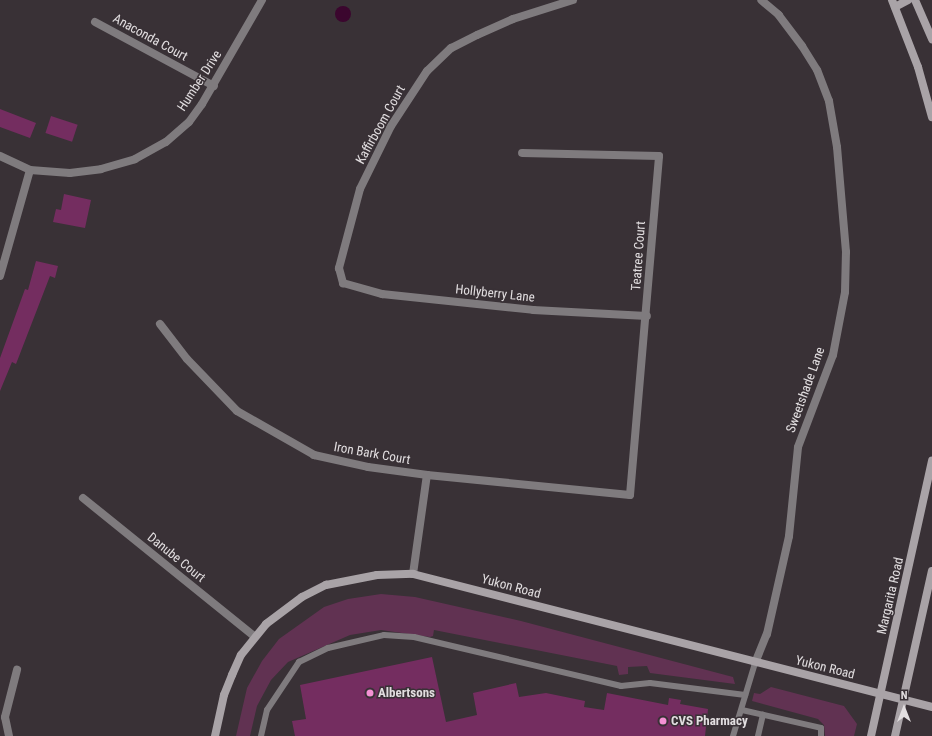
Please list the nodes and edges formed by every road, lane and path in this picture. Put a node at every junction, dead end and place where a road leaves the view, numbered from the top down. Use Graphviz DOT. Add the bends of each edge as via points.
graph roads {
  1 [pos="262,0"];
  2 [pos="573,0"];
  3 [pos="761,0"];
  4 [pos="908,0"];
  5 [pos="915,0"];
  6 [pos="894,3"];
  7 [pos="95,22"];
  8 [pos="932,39"];
  9 [pos="214,86"];
  10 [pos="932,118"];
  11 [pos="522,153"];
  12 [pos="0,156"];
  13 [pos="30,170"];
  14 [pos="0,276"];
  15 [pos="343,283"];
  16 [pos="646,316"];
  17 [pos="160,324"];
  18 [pos="932,460"];
  19 [pos="427,475"];
  20 [pos="630,495"];
  21 [pos="83,498"];
  22 [pos="932,571"];
  23 [pos="413,574"];
  24 [pos="255,637"];
  25 [pos="756,663"];
  26 [pos="17,670"];
  27 [pos="880,694"];
  28 [pos="745,695"];
  29 [pos="903,699"];
  30 [pos="932,706"];
  31 [pos="742,710"];
  32 [pos="763,715"];
  33 [pos="9,736"];
  34 [pos="215,736"];
  35 [pos="261,736"];
  36 [pos="733,736"];
  37 [pos="758,736"];
  38 [pos="821,736"];
  39 [pos="870,736"];
  40 [pos="895,736"];
  1 -- 9 [label="street, Humber Drive"];
  2 -- 15 [label="street, Kaffirboom Court" via="513,19 477,35 451,48 427,71 395,119 360,190 340,253 339,268"];
  3 -- 25 [label="street, Sweetshade Lane" via="779,16 802,46 817,70 828,102 837,147 846,252 845,292 833,355 798,447 789,536 767,634"];
  4 -- 6 [label="street"];
  5 -- 8 [label="street"];
  6 -- 10 [label="street" via="918,67"];
  7 -- 9 [label="street, Anaconda Court"];
  9 -- 13 [label="street, Humber Drive" via="189,122 166,142 134,159 101,169 70,173"];
  11 -- 16 [label="street, Teatree Court" via="659,156"];
  12 -- 13 [label="street, Humber Drive"];
  13 -- 14 [label="street"];
  15 -- 16 [label="street, Hollyberry Lane" via="382,294 533,310"];
  16 -- 20 [label="street, Teatree Court"];
  17 -- 19 [label="street, Iron Bark Court" via="208,382 237,411 267,430 314,455 368,468"];
  18 -- 27 [label="street, Margarita Road"];
  19 -- 20 [label="street, Iron Bark Court"];
  19 -- 23 [label="street"];
  21 -- 24 [label="street, Danube Court"];
  22 -- 29 [label="street"];
  23 -- 24 [label="street, Yukon Road" via="352,578 326,585 281,611"];
  23 -- 25 [label="street, Yukon Road"];
  24 -- 34 [label="street, Yukon Road" via="241,655 227,686"];
  25 -- 27 [label="street, Yukon Road"];
  25 -- 28 [label="lane"];
  26 -- 33 [label="street" via="5,717"];
  27 -- 29 [label="street, Yukon Road"];
  27 -- 39 [label="street, Margarita Road"];
  28 -- 31 [label="lane"];
  28 -- 35 [label="lane" via="650,683 621,686 414,638 384,635 328,648 299,662 267,710"];
  29 -- 30 [label="street, Yukon Road"];
  29 -- 40 [label="street"];
  31 -- 32 [label="lane"];
  31 -- 36 [label="lane"];
  32 -- 37 [label="lane"];
  32 -- 38 [label="lane" via="821,728"];
}
